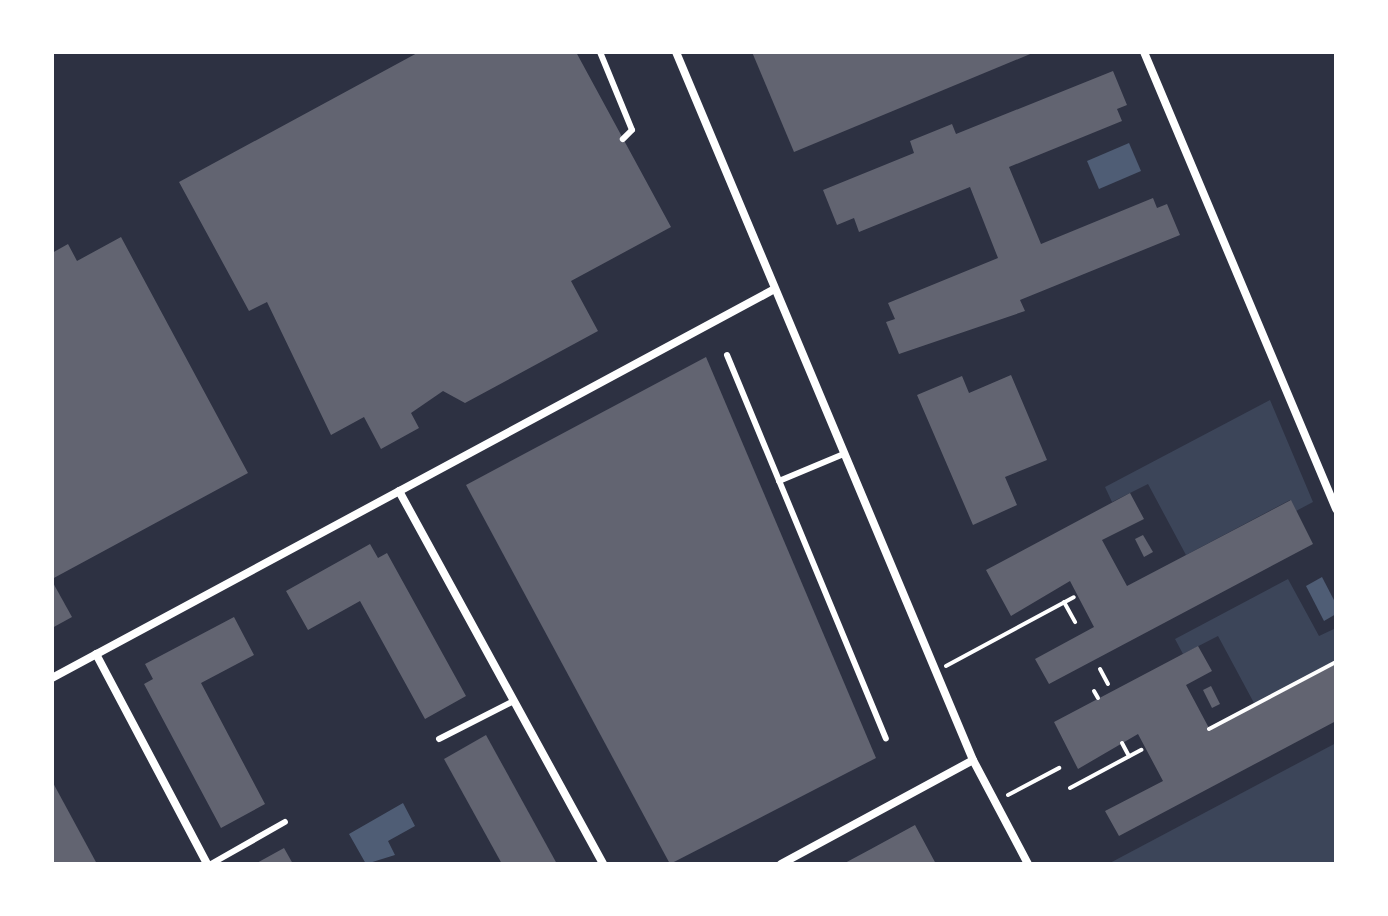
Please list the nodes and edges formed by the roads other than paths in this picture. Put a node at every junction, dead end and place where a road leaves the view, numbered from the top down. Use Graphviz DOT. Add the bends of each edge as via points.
graph roads {
  1 [pos="600,52"];
  2 [pos="676,52"];
  3 [pos="1144,52"];
  4 [pos="623,139"];
  5 [pos="773,290"];
  6 [pos="727,355"];
  7 [pos="844,454"];
  8 [pos="779,481"];
  9 [pos="399,491"];
  10 [pos="1336,509"];
  11 [pos="96,654"];
  12 [pos="52,678"];
  13 [pos="514,701"];
  14 [pos="886,738"];
  15 [pos="439,739"];
  16 [pos="973,760"];
  17 [pos="285,822"];
  18 [pos="209,864"];
  19 [pos="603,864"];
  20 [pos="781,864"];
  21 [pos="1028,864"];
  1 -- 4 [label="lane" via="632,130"];
  2 -- 5 [label="street"];
  3 -- 10 [label="street"];
  5 -- 7 [label="street"];
  5 -- 9 [label="street"];
  6 -- 8 [label="lane"];
  7 -- 8 [label="lane"];
  7 -- 16 [label="street"];
  8 -- 14 [label="lane"];
  9 -- 11 [label="street"];
  9 -- 13 [label="street"];
  11 -- 12 [label="street"];
  11 -- 18 [label="street"];
  13 -- 15 [label="lane"];
  13 -- 19 [label="street"];
  16 -- 20 [label="street"];
  16 -- 21 [label="street"];
  17 -- 18 [label="lane"];
}
